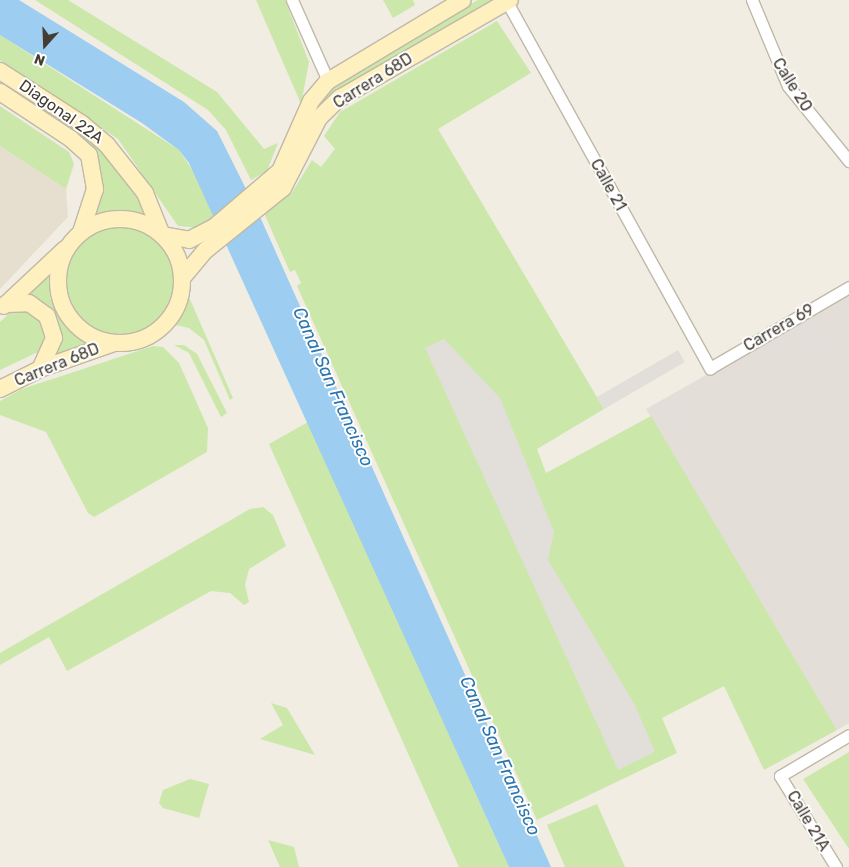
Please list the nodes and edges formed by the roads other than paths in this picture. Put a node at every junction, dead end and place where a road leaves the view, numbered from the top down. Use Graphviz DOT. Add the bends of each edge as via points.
graph roads {
  1 [pos="292,0"];
  2 [pos="463,0"];
  3 [pos="752,0"];
  4 [pos="508,1"];
  5 [pos="0,71"];
  6 [pos="328,81"];
  7 [pos="0,92"];
  8 [pos="849,161"];
  9 [pos="261,199"];
  10 [pos="81,232"];
  11 [pos="217,233"];
  12 [pos="162,235"];
  13 [pos="68,246"];
  14 [pos="183,277"];
  15 [pos="849,287"];
  16 [pos="3,307"];
  17 [pos="114,343"];
  18 [pos="710,368"];
  19 [pos="40,369"];
  20 [pos="0,389"];
  21 [pos="849,735"];
  22 [pos="836,867"];
  1 -- 6 [label="street"];
  2 -- 6 [label="main road, Carrera 68D"];
  3 -- 8 [label="street, Calle 20" via="788,86"];
  4 -- 9 [label="main road, Carrera 68D" via="340,98 319,118 290,179"];
  4 -- 18 [label="street, Calle 21"];
  5 -- 12 [label="main road, Diagonal 22A" via="107,145 145,193"];
  6 -- 9 [label="main road, Carrera 68D" via="311,101 280,170"];
  7 -- 10 [label="main road, Diagonal 22A" via="71,139 89,155 95,189"];
  9 -- 11 [label="main road, Carrera 68D"];
  10 -- 12 [label="main road" via="110,220 126,219 142,223"];
  10 -- 13 [label="main road"];
  11 -- 12 [label="main road, Carrera 68D" via="189,240"];
  11 -- 14 [label="main road, Carrera 68D"];
  12 -- 14 [label="main road" via="180,261"];
  13 -- 16 [label="main road"];
  13 -- 17 [label="main road" via="58,280 60,298 80,328"];
  14 -- 17 [label="main road" via="179,303 166,324 134,342"];
  15 -- 18 [label="street, Carrera 69"];
  16 -- 19 [label="main road" via="29,303 47,316 54,338"];
  17 -- 19 [label="main road, Carrera 68D"];
  19 -- 20 [label="main road, Carrera 68D"];
  21 -- 22 [label="street, Calle 21A" via="780,776"];
}
